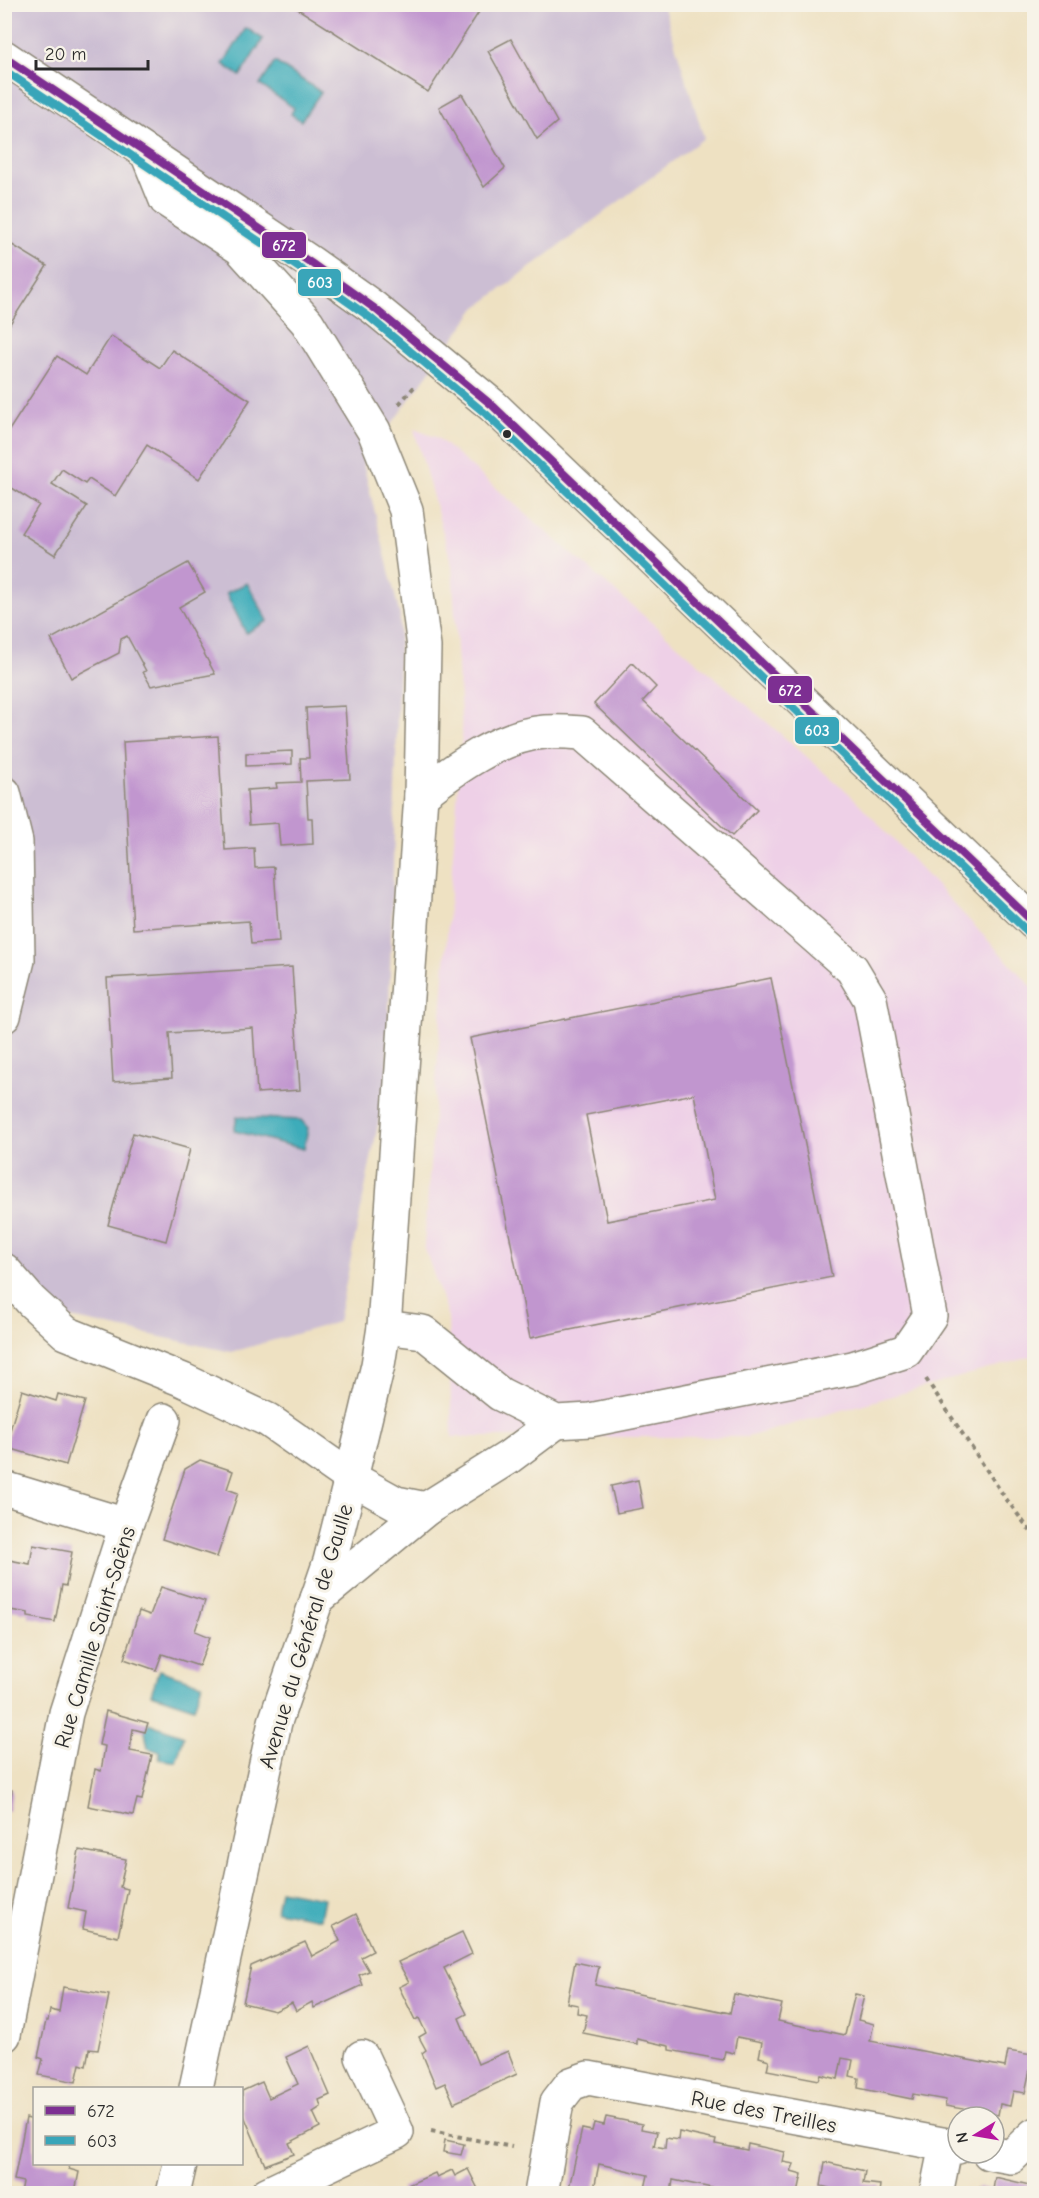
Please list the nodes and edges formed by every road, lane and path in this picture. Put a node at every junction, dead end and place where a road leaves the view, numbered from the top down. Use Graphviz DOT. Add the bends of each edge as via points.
graph roads {
  1 [pos="4,57"];
  2 [pos="147,153"];
  3 [pos="4,793"];
  4 [pos="421,795"];
  5 [pos="1035,923"];
  6 [pos="4,1016"];
  7 [pos="4,1270"];
  8 [pos="384,1328"];
  9 [pos="906,1351"];
  10 [pos="164,1420"];
  11 [pos="556,1422"];
  12 [pos="351,1478"];
  13 [pos="4,1488"];
  14 [pos="426,1509"];
  15 [pos="126,1525"];
  16 [pos="1035,1536"];
  17 [pos="317,1599"];
  18 [pos="4,2036"];
  19 [pos="362,2057"];
  20 [pos="196,2087"];
  21 [pos="397,2132"];
  22 [pos="1035,2134"];
  23 [pos="946,2145"];
  24 [pos="548,2155"];
  25 [pos="1006,2156"];
  26 [pos="946,2164"];
  27 [pos="180,2165"];
  28 [pos="173,2193"];
  29 [pos="267,2193"];
  30 [pos="541,2193"];
  31 [pos="936,2193"];
  1 -- 2 [label="street"];
  2 -- 4 [label="street" via="166,200 240,248 307,322 374,431 406,510 424,647"];
  2 -- 5 [label="street" via="365,302 493,406"];
  3 -- 6 [label="street" via="16,842 18,960"];
  4 -- 8 [label="street"];
  4 -- 9 [label="street" via="450,772 508,741 543,732 582,733 852,969 870,999 930,1316"];
  7 -- 12 [label="street, Avenue du Général de Gaulle" via="66,1333 183,1380 268,1420"];
  8 -- 11 [label="street" via="423,1332 500,1394"];
  8 -- 12 [label="street"];
  9 -- 11 [label="street" via="853,1368 590,1420"];
  9 -- 16 [label="path"];
  10 -- 15 [label="street, Rue Camille Saint-Saëns"];
  11 -- 14 [label="street" via="509,1458"];
  12 -- 14 [label="street" via="396,1503"];
  12 -- 17 [label="street, Avenue du Général de Gaulle"];
  13 -- 15 [label="street"];
  14 -- 17 [label="street"];
  15 -- 18 [label="street, Rue Camille Saint-Saëns" via="66,1713"];
  17 -- 20 [label="street, Avenue du Général de Gaulle" via="275,1722"];
  19 -- 21 [label="street"];
  21 -- 24 [label="path" via="429,2130"];
  21 -- 29 [label="street"];
  22 -- 25 [label="street" via="1011,2157"];
  23 -- 24 [label="street, Rue des Treilles" via="588,2078 571,2084 557,2102"];
  24 -- 30 [label="street"];
  26 -- 31 [label="street"];
  27 -- 28 [label="street"];
}
